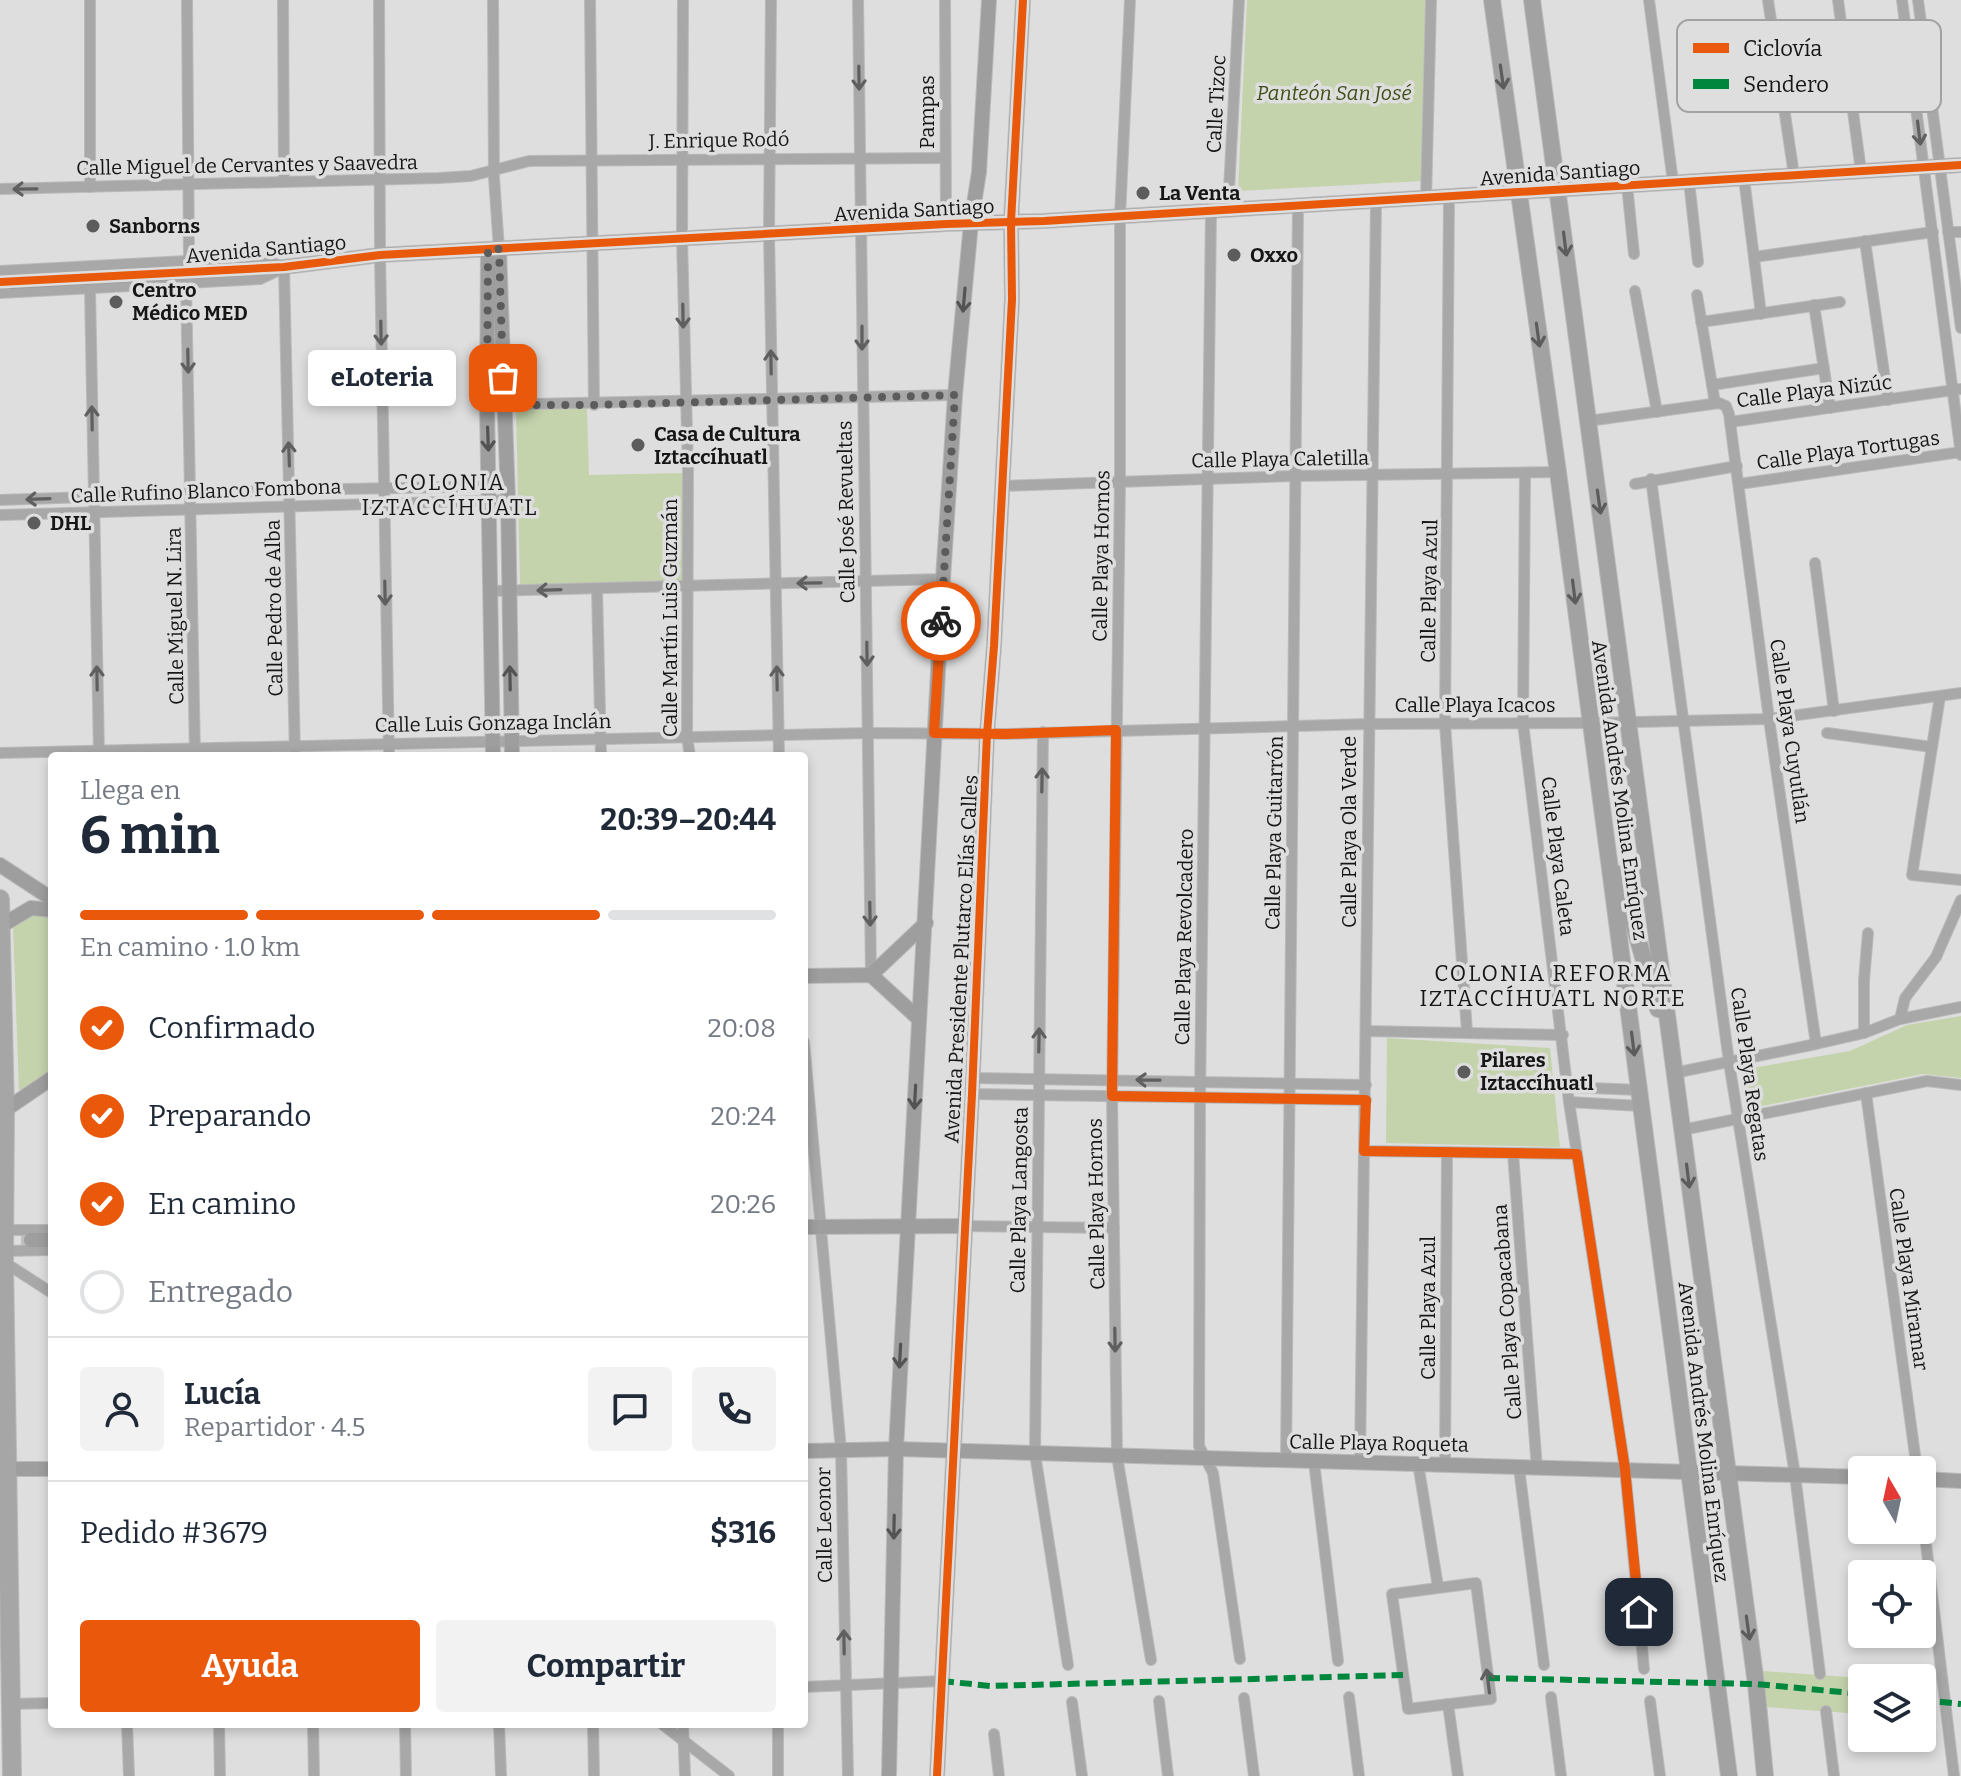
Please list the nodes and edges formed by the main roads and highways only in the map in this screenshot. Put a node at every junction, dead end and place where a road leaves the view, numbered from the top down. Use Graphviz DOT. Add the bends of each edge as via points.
graph roads {
  1 [pos="1492,0"];
  2 [pos="1532,0"];
  3 [pos="1604,818"];
  4 [pos="0,899"];
  5 [pos="1,926"];
  6 [pos="1674,1068"];
  7 [pos="12,1776"];
  8 [pos="1729,1776"];
  9 [pos="1765,1776"];
  1 -- 3 [label="main road, Avenida Andrés Molina Enríquez, one-way"];
  2 -- 6 [label="main road, Avenida Andrés Molina Enríquez, one-way"];
  3 -- 6 [label="main road"];
  3 -- 8 [label="main road, Avenida Andrés Molina Enríquez, one-way"];
  4 -- 5 [label="highway"];
  5 -- 7 [label="highway"];
  6 -- 9 [label="main road, Avenida Andrés Molina Enríquez, one-way"];
}
